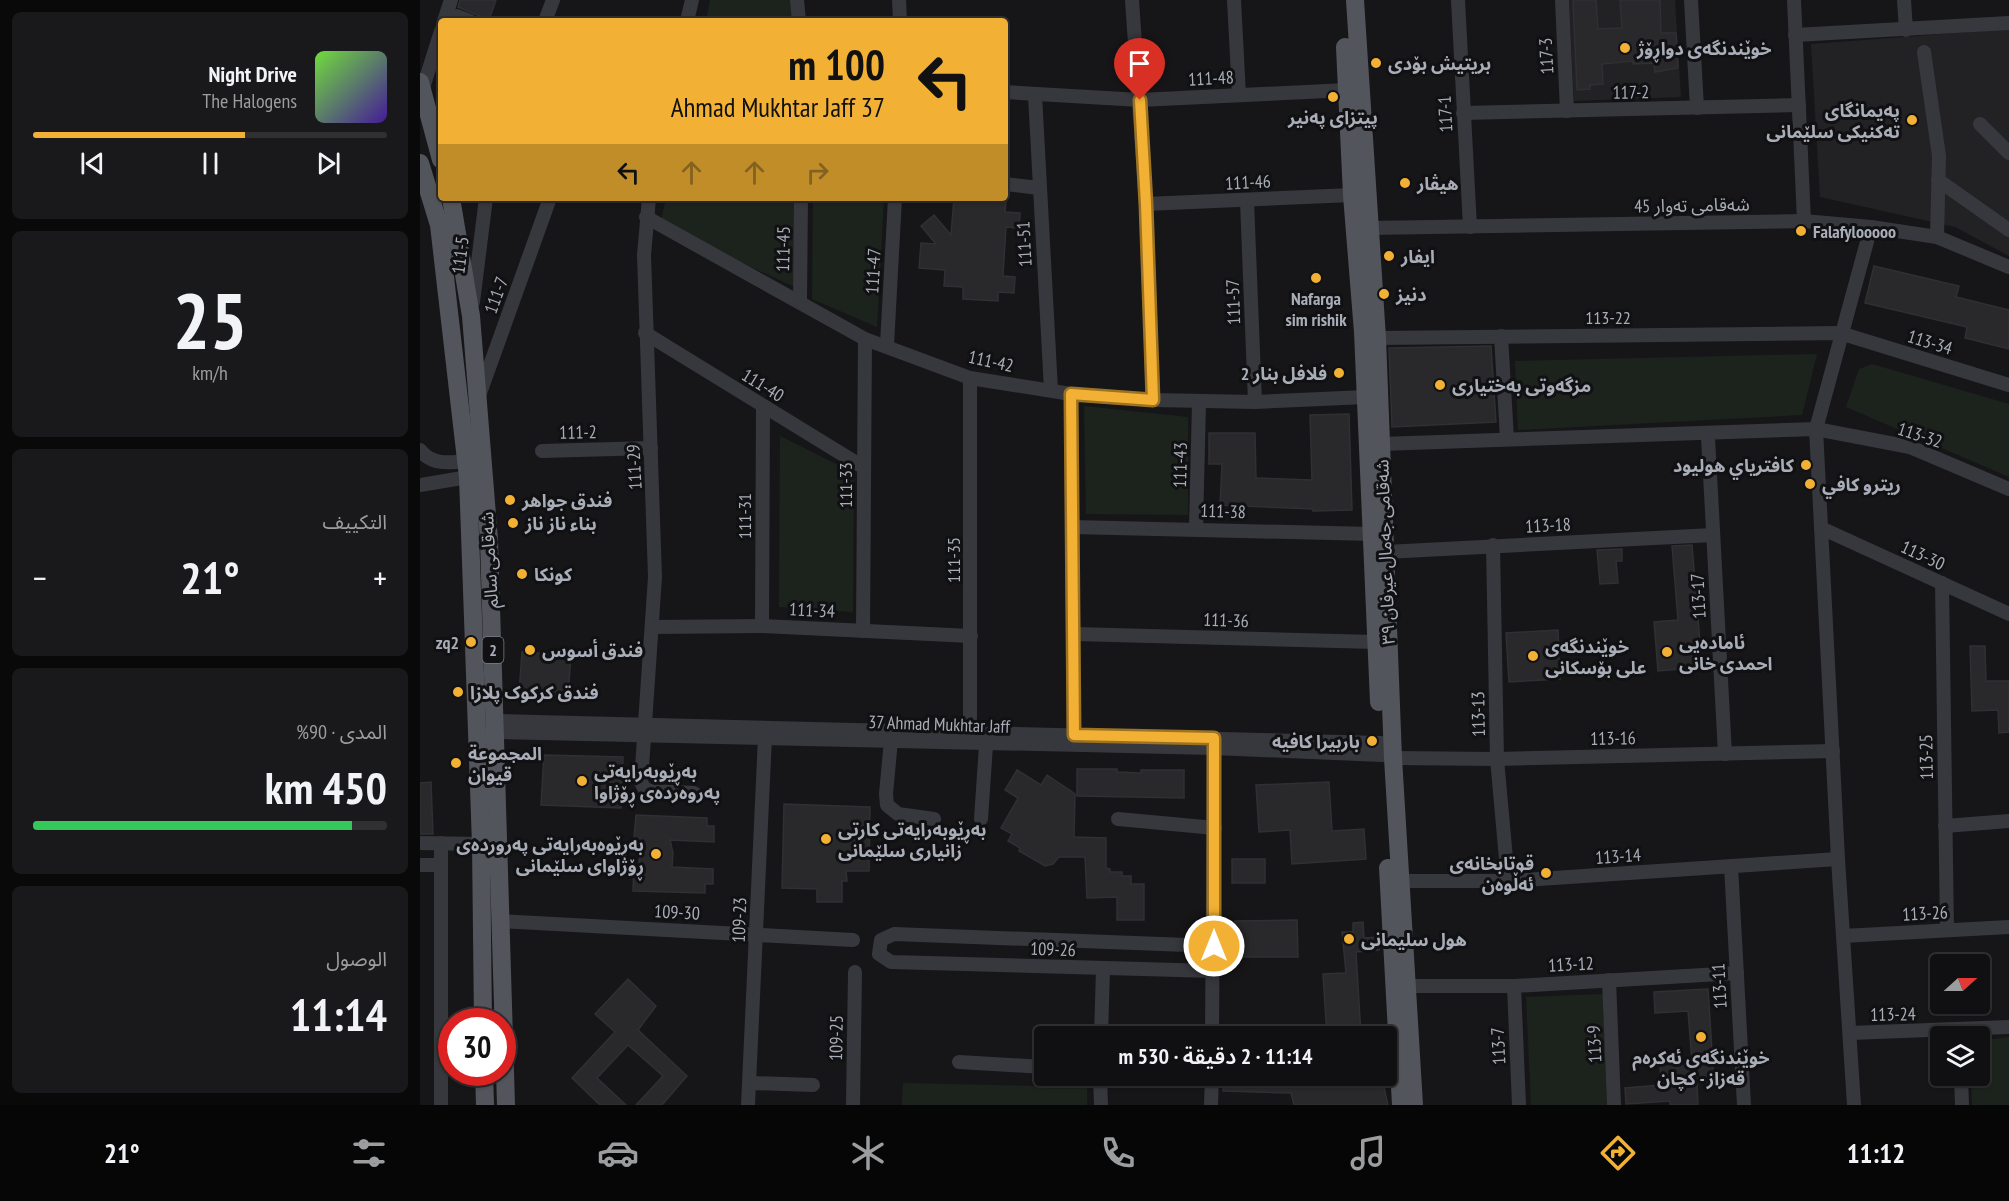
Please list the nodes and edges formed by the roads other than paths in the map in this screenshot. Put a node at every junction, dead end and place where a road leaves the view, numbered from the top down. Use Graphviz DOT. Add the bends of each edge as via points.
graph roads {
  1 [pos="451,0"];
  2 [pos="553,0"];
  3 [pos="692,0"];
  4 [pos="797,0"];
  5 [pos="899,0"];
  6 [pos="1132,0"];
  7 [pos="1234,0"];
  8 [pos="1343,0"];
  9 [pos="1354,0"];
  10 [pos="1458,0"];
  11 [pos="1562,0"];
  12 [pos="1691,0"];
  13 [pos="1794,0"];
  14 [pos="1904,0"];
  15 [pos="457,18"];
  16 [pos="546,18"];
  17 [pos="688,18"];
  18 [pos="798,18"];
  19 [pos="900,18"];
  20 [pos="2009,23"];
  21 [pos="1906,30"];
  22 [pos="1795,35"];
  23 [pos="438,39"];
  24 [pos="1924,51"];
  25 [pos="421,85"];
  26 [pos="1347,90"];
  27 [pos="1008,92"];
  28 [pos="1035,95"];
  29 [pos="1239,95"];
  30 [pos="1140,100"];
  31 [pos="1799,105"];
  32 [pos="1697,108"];
  33 [pos="1567,111"];
  34 [pos="1463,113"];
  35 [pos="1980,124"];
  36 [pos="438,149"];
  37 [pos="2009,153"];
  38 [pos="420,163"];
  39 [pos="1938,180"];
  40 [pos="1008,184"];
  41 [pos="1039,188"];
  42 [pos="1352,195"];
  43 [pos="452,201"];
  44 [pos="486,201"];
  45 [pos="549,201"];
  46 [pos="649,201"];
  47 [pos="801,201"];
  48 [pos="895,201"];
  49 [pos="1247,201"];
  50 [pos="1146,204"];
  51 [pos="646,217"];
  52 [pos="1804,221"];
  53 [pos="1871,226"];
  54 [pos="1470,227"];
  55 [pos="1369,228"];
  56 [pos="2009,230"];
  57 [pos="1937,237"];
  58 [pos="2009,267"];
  59 [pos="800,301"];
  60 [pos="471,316"];
  61 [pos="645,333"];
  62 [pos="1840,333"];
  63 [pos="1501,336"];
  64 [pos="1377,338"];
  65 [pos="865,339"];
  66 [pos="887,345"];
  67 [pos="970,378"];
  68 [pos="2009,385"];
  69 [pos="1051,390"];
  70 [pos="1071,394"];
  71 [pos="1366,397"];
  72 [pos="1153,400"];
  73 [pos="1199,402"];
  74 [pos="1255,402"];
  75 [pos="476,404"];
  76 [pos="763,406"];
  77 [pos="1816,429"];
  78 [pos="1708,437"];
  79 [pos="1507,439"];
  80 [pos="1381,444"];
  81 [pos="651,448"];
  82 [pos="420,450"];
  83 [pos="542,451"];
  84 [pos="863,467"];
  85 [pos="467,469"];
  86 [pos="420,485"];
  87 [pos="2009,489"];
  88 [pos="1072,527"];
  89 [pos="1196,528"];
  90 [pos="1821,528"];
  91 [pos="1372,534"];
  92 [pos="1713,536"];
  93 [pos="1493,545"];
  94 [pos="1385,552"];
  95 [pos="1942,583"];
  96 [pos="2009,614"];
  97 [pos="762,626"];
  98 [pos="652,627"];
  99 [pos="863,631"];
  100 [pos="1075,634"];
  101 [pos="971,636"];
  102 [pos="1376,642"];
  103 [pos="496,727"];
  104 [pos="644,729"];
  105 [pos="765,737"];
  106 [pos="970,737"];
  107 [pos="891,740"];
  108 [pos="1074,740"];
  109 [pos="1214,743"];
  110 [pos="986,745"];
  111 [pos="1833,751"];
  112 [pos="1385,752"];
  113 [pos="1725,754"];
  114 [pos="1497,759"];
  115 [pos="694,793"];
  116 [pos="934,819"];
  117 [pos="981,819"];
  118 [pos="1118,819"];
  119 [pos="2009,821"];
  120 [pos="1945,826"];
  121 [pos="1215,828"];
  122 [pos="420,843"];
  123 [pos="441,843"];
  124 [pos="481,843"];
  125 [pos="1838,859"];
  126 [pos="420,865"];
  127 [pos="441,865"];
  128 [pos="1731,866"];
  129 [pos="1401,881"];
  130 [pos="1508,881"];
  131 [pos="499,921"];
  132 [pos="2009,927"];
  133 [pos="1947,930"];
  134 [pos="756,934"];
  135 [pos="1843,936"];
  136 [pos="853,940"];
  137 [pos="1214,946"];
  138 [pos="1102,969"];
  139 [pos="1214,971"];
  140 [pos="855,972"];
  141 [pos="1737,973"];
  142 [pos="1609,980"];
  143 [pos="1407,986"];
  144 [pos="1514,986"];
  145 [pos="483,1008"];
  146 [pos="1101,1026"];
  147 [pos="1212,1026"];
  148 [pos="2009,1027"];
  149 [pos="1990,1030"];
  150 [pos="1850,1033"];
  151 [pos="1930,1034"];
  152 [pos="959,1062"];
  153 [pos="1034,1066"];
  154 [pos="751,1083"];
  155 [pos="484,1086"];
  156 [pos="813,1086"];
  157 [pos="1100,1086"];
  158 [pos="1212,1086"];
  159 [pos="1961,1086"];
  160 [pos="441,1105"];
  161 [pos="484,1105"];
  162 [pos="506,1105"];
  163 [pos="748,1105"];
  164 [pos="853,1105"];
  165 [pos="1101,1105"];
  166 [pos="1211,1105"];
  167 [pos="1401,1105"];
  168 [pos="1414,1105"];
  169 [pos="1519,1105"];
  170 [pos="1614,1105"];
  171 [pos="1744,1105"];
  172 [pos="1854,1105"];
  173 [pos="1962,1105"];
  1 -- 15 [label="street"];
  2 -- 16 [label="street"];
  3 -- 17 [label="street"];
  4 -- 18 [label="street"];
  5 -- 19 [label="street"];
  6 -- 30 [label="street"];
  7 -- 29 [label="street"];
  8 -- 26 [label="main road, شەقامی جەمال عیرفان ٣٩"];
  9 -- 55 [label="main road, شەقامی جەمال عیرفان ٣٩"];
  10 -- 34 [label="street, 117-1"];
  11 -- 33 [label="street, 117-3"];
  12 -- 32 [label="street"];
  13 -- 22 [label="street"];
  14 -- 21 [label="street"];
  20 -- 21 [label="street"];
  21 -- 22 [label="street"];
  22 -- 31 [label="street"];
  23 -- 25 [label="street"];
  24 -- 39 [label="street" via="1939,156"];
  25 -- 36 [label="main road"];
  26 -- 29 [label="street, 111-48"];
  26 -- 42 [label="main road, شەقامی جەمال عیرفان ٣٩"];
  27 -- 28 [label="street, 111-48"];
  28 -- 30 [label="street, 111-48"];
  28 -- 41 [label="street, 111-51"];
  29 -- 30 [label="street, 111-48"];
  30 -- 50 [label="street"];
  31 -- 32 [label="street, 117-2"];
  31 -- 52 [label="street"];
  32 -- 33 [label="street, 117-2"];
  33 -- 34 [label="street, 117-2"];
  34 -- 54 [label="street, 117-1"];
  35 -- 37 [label="street"];
  38 -- 85 [label="main road, شەقامی سالم / 2" via="439,225"];
  39 -- 56 [label="street"];
  39 -- 57 [label="street"];
  40 -- 41 [label="street"];
  41 -- 69 [label="street, 111-51"];
  42 -- 49 [label="street, 111-46"];
  42 -- 71 [label="main road, شەقامی جەمال عیرفان ٣٩"];
  43 -- 60 [label="main road, شەقامی سالم / 2"];
  44 -- 60 [label="street, 111-5"];
  45 -- 75 [label="street, 111-7"];
  46 -- 51 [label="street, 111-29"];
  47 -- 59 [label="street, 111-45"];
  48 -- 66 [label="street, 111-47"];
  49 -- 50 [label="street, 111-46"];
  49 -- 74 [label="street, 111-57"];
  50 -- 72 [label="street"];
  51 -- 59 [label="street, 111-42"];
  51 -- 61 [label="street, 111-29"];
  52 -- 53 [label="street, شەقامی تەوار 45"];
  52 -- 54 [label="street, شەقامی تەوار 45"];
  53 -- 57 [label="street, شەقامی تەوار 45"];
  53 -- 62 [label="street"];
  54 -- 55 [label="street, شەقامی تەوار 45"];
  55 -- 64 [label="main road, شەقامی جەمال عیرفان ٣٩"];
  57 -- 58 [label="street, شەقامی تەوار 45"];
  59 -- 65 [label="street, 111-42"];
  60 -- 75 [label="main road, شەقامی سالم / 2"];
  61 -- 76 [label="street, 111-40"];
  61 -- 81 [label="street, 111-29"];
  62 -- 63 [label="street, 113-22"];
  62 -- 68 [label="street, 113-34"];
  62 -- 77 [label="street"];
  63 -- 64 [label="street, 113-22"];
  63 -- 79 [label="street"];
  64 -- 80 [label="main road, شەقامی جەمال عیرفان ٣٩"];
  65 -- 66 [label="street, 111-42"];
  65 -- 84 [label="street, 111-33"];
  66 -- 67 [label="street, 111-42"];
  67 -- 69 [label="street, 111-42"];
  67 -- 101 [label="street, 111-35"];
  69 -- 70 [label="street, 111-42"];
  70 -- 72 [label="street, 111-42"];
  70 -- 88 [label="street"];
  71 -- 74 [label="street, 111-42"];
  71 -- 91 [label="main road, شەقامی جەمال عیرفان ٣٩"];
  72 -- 73 [label="street, 111-42"];
  73 -- 74 [label="street, 111-42"];
  73 -- 89 [label="street, 111-43"];
  75 -- 103 [label="main road, شەقامی سالم / 2" via="489,540"];
  76 -- 84 [label="street, 111-40"];
  76 -- 97 [label="street, 111-31"];
  77 -- 79 [label="street, 113-32"];
  77 -- 87 [label="street, 113-32" via="1910,447"];
  77 -- 90 [label="street"];
  78 -- 92 [label="street, 113-17"];
  79 -- 80 [label="street, 113-32"];
  80 -- 94 [label="main road, شەقامی جەمال عیرفان ٣٩"];
  81 -- 83 [label="street, 111-2"];
  81 -- 98 [label="street, 111-29" via="655,534"];
  82 -- 85 [label="street" via="425,457"];
  84 -- 99 [label="street, 111-33"];
  85 -- 86 [label="street"];
  85 -- 124 [label="main road, شەقامی سالم / 2"];
  88 -- 89 [label="street, 111-38"];
  88 -- 100 [label="street"];
  89 -- 91 [label="street, 111-38"];
  90 -- 95 [label="street, 113-30"];
  90 -- 111 [label="street"];
  91 -- 102 [label="main road, شەقامی جەمال عیرفان ٣٩"];
  92 -- 93 [label="street, 113-18"];
  92 -- 113 [label="street, 113-17"];
  93 -- 94 [label="street, 113-18"];
  93 -- 114 [label="street, 113-13"];
  94 -- 112 [label="main road, شەقامی جەمال عیرفان ٣٩"];
  95 -- 96 [label="street, 113-30"];
  95 -- 120 [label="street, 113-25"];
  97 -- 98 [label="street, 111-34"];
  97 -- 99 [label="street, 111-34"];
  98 -- 104 [label="street, 111-29"];
  99 -- 101 [label="street, 111-34"];
  100 -- 102 [label="street, 111-36"];
  100 -- 108 [label="street"];
  101 -- 106 [label="street, 111-35"];
  102 -- 112 [label="main road, شەقامی جەمال عیرفان ٣٩"];
  103 -- 104 [label="street, 37 Ahmad Mukhtar Jaff"];
  103 -- 131 [label="main road, شەقامی سالم / 2"];
  104 -- 105 [label="street, 37 Ahmad Mukhtar Jaff"];
  104 -- 106 [label="street, 37 Ahmad Mukhtar Jaff"];
  104 -- 115 [label="street, 111-29" via="644,788"];
  105 -- 107 [label="street, 37 Ahmad Mukhtar Jaff"];
  105 -- 134 [label="street, 109-23"];
  106 -- 107 [label="street, 37 Ahmad Mukhtar Jaff"];
  106 -- 108 [label="street, 37 Ahmad Mukhtar Jaff"];
  106 -- 110 [label="street, 37 Ahmad Mukhtar Jaff"];
  107 -- 116 [label="street" via="887,806 898,814"];
  108 -- 109 [label="street, 37 Ahmad Mukhtar Jaff"];
  108 -- 110 [label="street, 37 Ahmad Mukhtar Jaff"];
  109 -- 112 [label="street, 37 Ahmad Mukhtar Jaff"];
  109 -- 121 [label="street"];
  110 -- 117 [label="street"];
  111 -- 113 [label="street, 113-16"];
  111 -- 125 [label="street"];
  112 -- 114 [label="street, 113-16"];
  112 -- 129 [label="main road, شەقامی جەمال عیرفان ٣٩"];
  112 -- 167 [label="main road, شەقامی جەمال عیرفان ٣٩"];
  113 -- 114 [label="street, 113-16"];
  114 -- 130 [label="street, 113-13"];
  118 -- 121 [label="street"];
  119 -- 120 [label="street"];
  120 -- 133 [label="street, 113-25"];
  121 -- 137 [label="street"];
  122 -- 123 [label="street"];
  123 -- 124 [label="street"];
  123 -- 127 [label="street"];
  124 -- 145 [label="main road, شەقامی سالم / 2"];
  125 -- 128 [label="street, 113-14"];
  125 -- 135 [label="street"];
  126 -- 127 [label="street"];
  127 -- 160 [label="street"];
  128 -- 130 [label="street, 113-14"];
  128 -- 141 [label="street, 113-11"];
  129 -- 130 [label="street, 113-14"];
  129 -- 143 [label="main road, شەقامی جەمال عیرفان ٣٩"];
  131 -- 134 [label="street, 109-30"];
  131 -- 162 [label="main road, شەقامی سالم / 2"];
  132 -- 133 [label="street, 113-26"];
  133 -- 135 [label="street, 113-26"];
  134 -- 136 [label="street, 109-30"];
  134 -- 154 [label="street, 109-23"];
  135 -- 150 [label="street"];
  137 -- 138 [label="street, 109-26" via="894,934 881,940 878,947 879,954 891,962"];
  137 -- 139 [label="street"];
  138 -- 139 [label="street, 109-26"];
  138 -- 146 [label="street"];
  139 -- 147 [label="street"];
  140 -- 164 [label="street, 109-25"];
  141 -- 142 [label="street, 113-12"];
  141 -- 171 [label="street, 113-11"];
  142 -- 144 [label="street, 113-12"];
  142 -- 170 [label="street, 113-9"];
  143 -- 144 [label="street, 113-12"];
  143 -- 168 [label="main road, شەقامی جەمال عیرفان ٣٩"];
  144 -- 169 [label="street, 113-7"];
  148 -- 149 [label="street, 113-24"];
  150 -- 151 [label="street, 113-24"];
  150 -- 172 [label="street"];
  152 -- 153 [label="street"];
  154 -- 156 [label="street"];
  154 -- 163 [label="street, 109-23"];
  155 -- 161 [label="main road"];
  157 -- 165 [label="street"];
  158 -- 166 [label="street"];
  159 -- 173 [label="street"];
}
